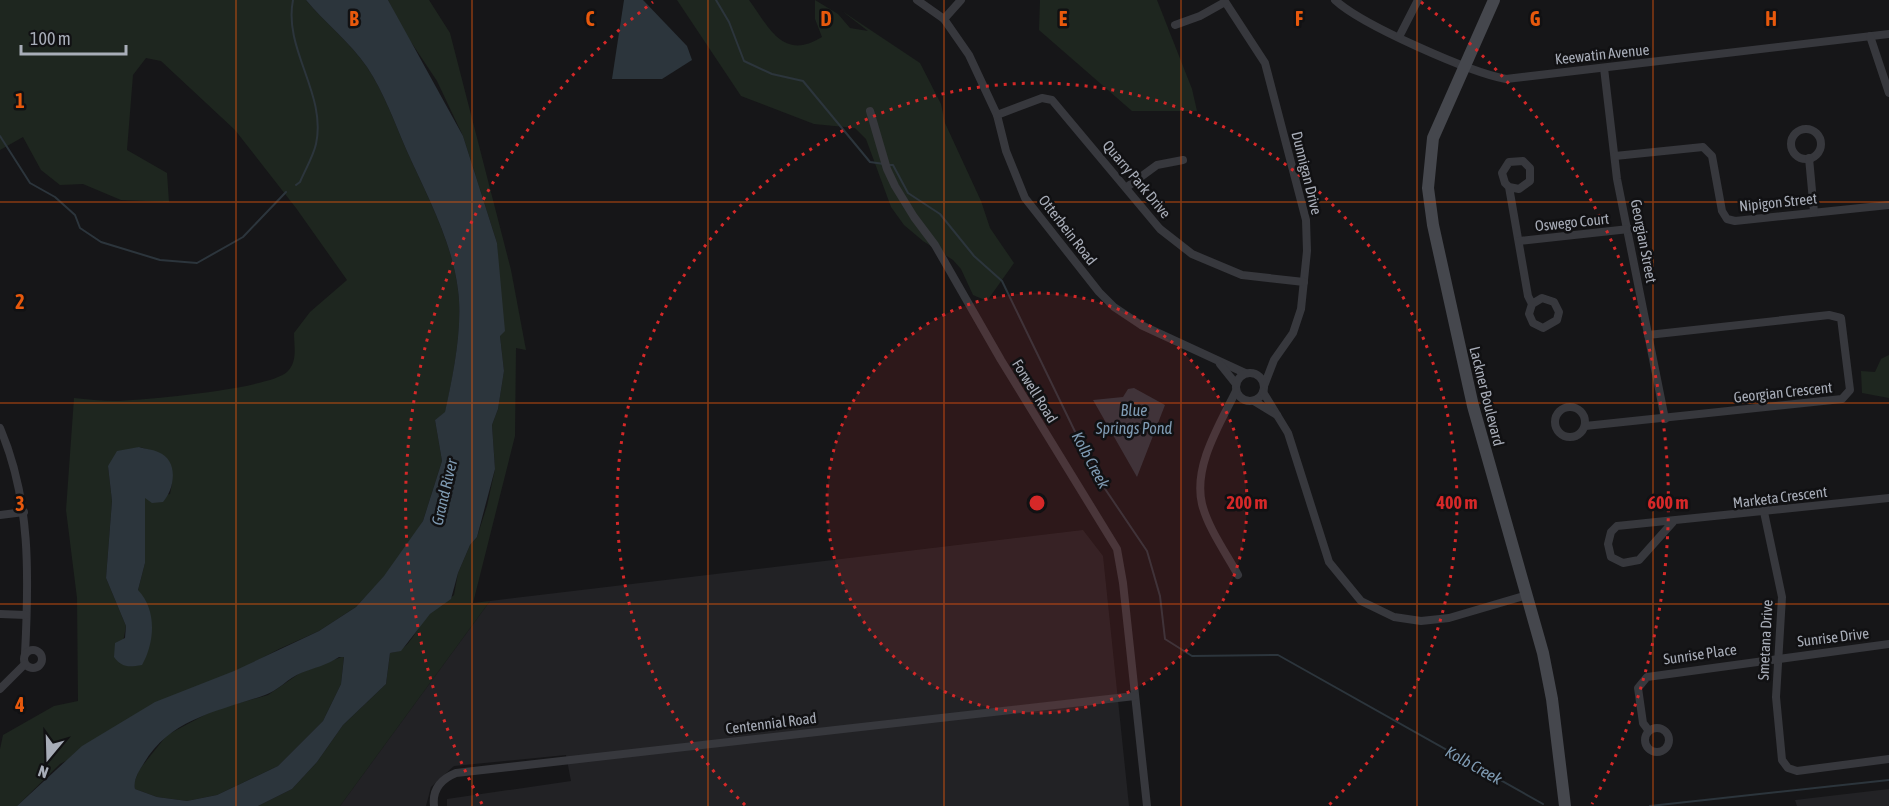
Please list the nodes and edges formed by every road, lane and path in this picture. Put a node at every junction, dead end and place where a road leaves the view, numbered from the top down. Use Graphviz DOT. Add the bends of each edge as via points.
graph roads {
  1 [pos="917,0"];
  2 [pos="961,0"];
  3 [pos="1335,0"];
  4 [pos="1418,0"];
  5 [pos="1494,0"];
  6 [pos="1225,1"];
  7 [pos="944,20"];
  8 [pos="1175,25"];
  9 [pos="1889,34"];
  10 [pos="1870,36"];
  11 [pos="1400,37"];
  12 [pos="1465,66"];
  13 [pos="1604,68"];
  14 [pos="1889,93"];
  15 [pos="870,111"];
  16 [pos="997,116"];
  17 [pos="1615,156"];
  18 [pos="1809,158"];
  19 [pos="1183,160"];
  20 [pos="1127,187"];
  21 [pos="1509,187"];
  22 [pos="1889,205"];
  23 [pos="1814,212"];
  24 [pos="1629,229"];
  25 [pos="1518,241"];
  26 [pos="1304,282"];
  27 [pos="1532,304"];
  28 [pos="1648,335"];
  29 [pos="1274,360"];
  30 [pos="1220,364"];
  31 [pos="1249,373"];
  32 [pos="1236,387"];
  33 [pos="1263,389"];
  34 [pos="1250,401"];
  35 [pos="1227,412"];
  36 [pos="1277,415"];
  37 [pos="1665,419"];
  38 [pos="1585,426"];
  39 [pos="0,428"];
  40 [pos="1889,498"];
  41 [pos="24,512"];
  42 [pos="1764,512"];
  43 [pos="0,515"];
  44 [pos="1673,522"];
  45 [pos="1238,575"];
  46 [pos="1527,595"];
  47 [pos="0,614"];
  48 [pos="26,615"];
  49 [pos="1889,644"];
  50 [pos="1780,657"];
  51 [pos="0,689"];
  52 [pos="1135,696"];
  53 [pos="1648,730"];
  54 [pos="1889,759"];
  55 [pos="434,806"];
  56 [pos="1147,806"];
  57 [pos="1565,806"];
  1 -- 7 [label="street, Otterbein Road"];
  2 -- 7 [label="street"];
  3 -- 11 [label="street, Keewatin Avenue" via="1365,22"];
  4 -- 11 [label="street"];
  5 -- 12 [label="main road, Lackner Boulevard"];
  6 -- 8 [label="street"];
  6 -- 26 [label="street, Dunnigan Drive" via="1265,63 1306,220"];
  7 -- 16 [label="street, Otterbein Road" via="969,55"];
  9 -- 10 [label="street, Keewatin Avenue"];
  10 -- 13 [label="street, Keewatin Avenue"];
  10 -- 14 [label="street"];
  11 -- 12 [label="street, Keewatin Avenue"];
  12 -- 13 [label="street, Keewatin Avenue" via="1506,79"];
  12 -- 46 [label="main road, Lackner Boulevard" via="1433,138 1428,188 1473,406"];
  13 -- 17 [label="street, Georgian Street"];
  15 -- 52 [label="street, Forwell Road" via="887,169 1117,549"];
  16 -- 20 [label="street, Quarry Park Drive" via="1042,98 1052,100"];
  16 -- 30 [label="street, Otterbein Road" via="1025,198 1099,292 1141,325"];
  17 -- 23 [label="street, Nipigon Street" via="1703,147 1712,156 1722,212 1727,219"];
  17 -- 24 [label="street, Georgian Street"];
  18 -- 23 [label="street"];
  19 -- 20 [label="street" via="1157,165"];
  20 -- 26 [label="street, Quarry Park Drive" via="1160,229 1192,254 1242,275"];
  21 -- 25 [label="street, Oswego Court"];
  22 -- 23 [label="street, Nipigon Street"];
  24 -- 25 [label="street, Oswego Court"];
  24 -- 28 [label="street, Georgian Street"];
  25 -- 27 [label="street, Oswego Court"];
  26 -- 29 [label="street, Dunnigan Drive" via="1293,333"];
  28 -- 37 [label="street, Georgian Street"];
  28 -- 37 [label="street, Georgian Crescent" via="1829,315 1842,318 1850,389 1842,399"];
  29 -- 31 [label="street, Dunnigan Drive"];
  29 -- 33 [label="street, Dunnigan Drive"];
  30 -- 31 [label="street, Otterbein Road"];
  30 -- 32 [label="street, Otterbein Road"];
  31 -- 32 [label="street"];
  31 -- 33 [label="street, Otterbein Road" via="1260,377"];
  32 -- 34 [label="street, Otterbein Road"];
  32 -- 35 [label="street"];
  33 -- 34 [label="street"];
  33 -- 36 [label="street, Otterbein Road"];
  34 -- 35 [label="street"];
  34 -- 36 [label="street, Otterbein Road"];
  35 -- 45 [label="street" via="1215,430 1199,487 1203,507"];
  36 -- 46 [label="street, Otterbein Road" via="1288,433 1329,562 1361,601 1394,617 1420,621 1449,618"];
  37 -- 38 [label="street"];
  39 -- 41 [label="street" via="18,478"];
  40 -- 42 [label="street, Marketa Crescent"];
  41 -- 43 [label="street"];
  41 -- 48 [label="street"];
  42 -- 44 [label="street, Marketa Crescent"];
  42 -- 50 [label="street, Smetana Drive" via="1782,597"];
  44 -- 44 [label="street, Marketa Crescent" via="1617,526 1608,544 1611,557 1623,563 1639,560"];
  46 -- 57 [label="main road, Lackner Boulevard" via="1551,699"];
  47 -- 48 [label="street"];
  48 -- 51 [label="street" via="25,659"];
  49 -- 50 [label="street, Sunrise Drive"];
  50 -- 53 [label="street, Sunrise Place" via="1647,676 1638,688 1643,723"];
  50 -- 54 [label="street, Smetana Drive" via="1776,697 1782,760 1788,768 1797,771"];
  52 -- 55 [label="street, Centennial Road" via="456,772 436,788"];
  52 -- 56 [label="street, Forwell Road"];
}
